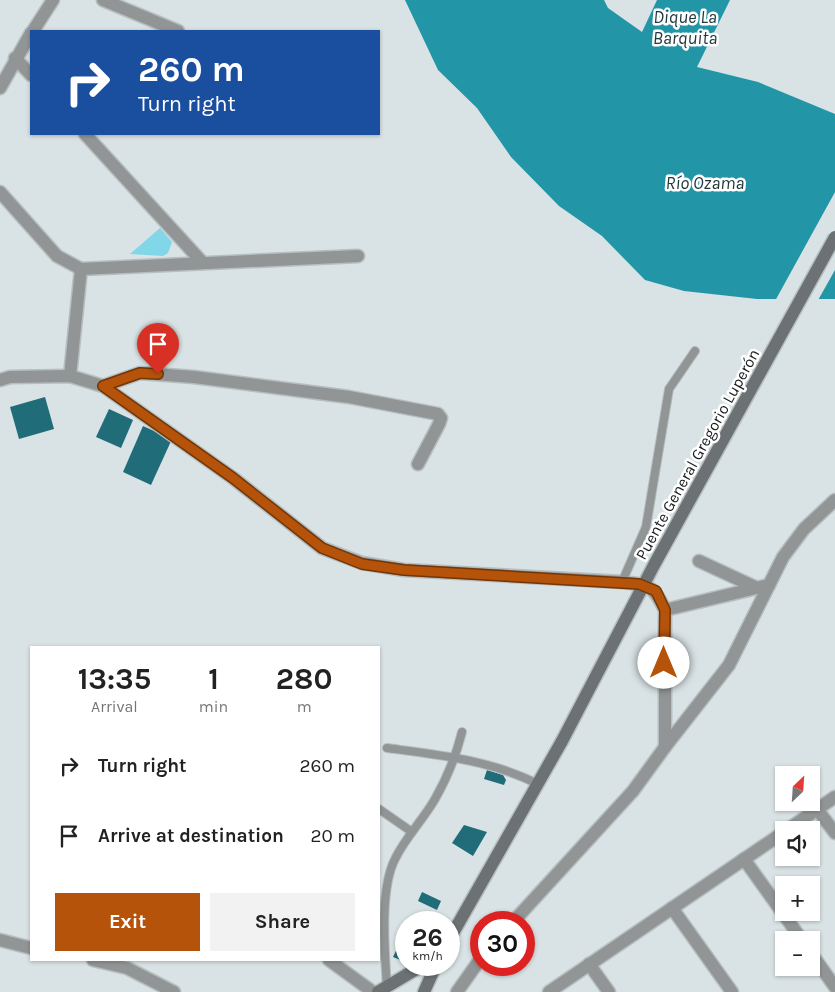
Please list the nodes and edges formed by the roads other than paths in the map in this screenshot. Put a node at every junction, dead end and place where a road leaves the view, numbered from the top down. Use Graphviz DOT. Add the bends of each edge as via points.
graph roads {
  1 [pos="53,0"];
  2 [pos="103,0"];
  3 [pos="33,30"];
  4 [pos="176,30"];
  5 [pos="30,35"];
  6 [pos="15,58"];
  7 [pos="30,74"];
  8 [pos="0,88"];
  9 [pos="86,135"];
  10 [pos="0,192"];
  11 [pos="835,237"];
  12 [pos="358,256"];
  13 [pos="202,262"];
  14 [pos="82,269"];
  15 [pos="695,351"];
  16 [pos="70,376"];
  17 [pos="0,380"];
  18 [pos="103,386"];
  19 [pos="418,464"];
  20 [pos="835,500"];
  21 [pos="699,562"];
  22 [pos="622,582"];
  23 [pos="769,585"];
  24 [pos="755,587"];
  25 [pos="665,610"];
  26 [pos="462,732"];
  27 [pos="665,747"];
  28 [pos="386,748"];
  29 [pos="455,758"];
  30 [pos="538,784"];
  31 [pos="835,797"];
  32 [pos="820,807"];
  33 [pos="380,810"];
  34 [pos="814,811"];
  35 [pos="818,811"];
  36 [pos="800,821"];
  37 [pos="412,832"];
  38 [pos="835,833"];
  39 [pos="775,838"];
  40 [pos="744,859"];
  41 [pos="672,908"];
  42 [pos="523,911"];
  43 [pos="460,921"];
  44 [pos="796,931"];
  45 [pos="0,940"];
  46 [pos="30,948"];
  47 [pos="97,961"];
  48 [pos="331,961"];
  49 [pos="589,964"];
  50 [pos="820,966"];
  51 [pos="470,974"];
  52 [pos="405,976"];
  53 [pos="431,976"];
  54 [pos="835,987"];
  55 [pos="167,990"];
  56 [pos="382,990"];
  57 [pos="373,992"];
  58 [pos="424,992"];
  59 [pos="457,992"];
  60 [pos="549,992"];
  61 [pos="609,992"];
  62 [pos="732,992"];
  1 -- 3 [label="street"];
  2 -- 4 [label="street"];
  5 -- 6 [label="street"];
  6 -- 7 [label="street"];
  6 -- 8 [label="street"];
  9 -- 13 [label="street"];
  10 -- 14 [label="street" via="56,256"];
  11 -- 30 [label="street, Puente General Gregorio Luperón, bridge" via="654,565"];
  12 -- 13 [label="street"];
  13 -- 14 [label="street"];
  14 -- 16 [label="street"];
  15 -- 22 [label="lane" via="669,390 646,527"];
  16 -- 17 [label="street"];
  16 -- 18 [label="street"];
  18 -- 19 [label="street" via="140,373 194,377 349,397 438,414 441,418 439,424"];
  18 -- 22 [label="street" via="233,478 322,548 362,564 404,570"];
  20 -- 23 [label="street" via="804,528 783,557"];
  21 -- 24 [label="street"];
  22 -- 25 [label="street" via="656,591"];
  23 -- 24 [label="street"];
  23 -- 27 [label="street" via="729,665"];
  24 -- 25 [label="street"];
  25 -- 27 [label="street"];
  26 -- 29 [label="lane"];
  27 -- 42 [label="street" via="633,791"];
  28 -- 29 [label="lane"];
  29 -- 30 [label="lane" via="511,770"];
  29 -- 37 [label="lane" via="435,799"];
  30 -- 43 [label="street, Puente General Gregorio Luperón"];
  31 -- 32 [label="street"];
  33 -- 37 [label="lane"];
  34 -- 36 [label="street"];
  35 -- 38 [label="street"];
  37 -- 56 [label="lane" via="394,860 387,884"];
  39 -- 40 [label="street"];
  40 -- 41 [label="street"];
  40 -- 44 [label="street"];
  41 -- 49 [label="street"];
  41 -- 62 [label="street"];
  45 -- 46 [label="street"];
  47 -- 55 [label="street" via="127,968"];
  48 -- 57 [label="street"];
  49 -- 60 [label="street"];
  49 -- 61 [label="street"];
  50 -- 54 [label="street"];
  51 -- 59 [label="street"];
  52 -- 56 [label="street"];
  53 -- 58 [label="street"];
}
